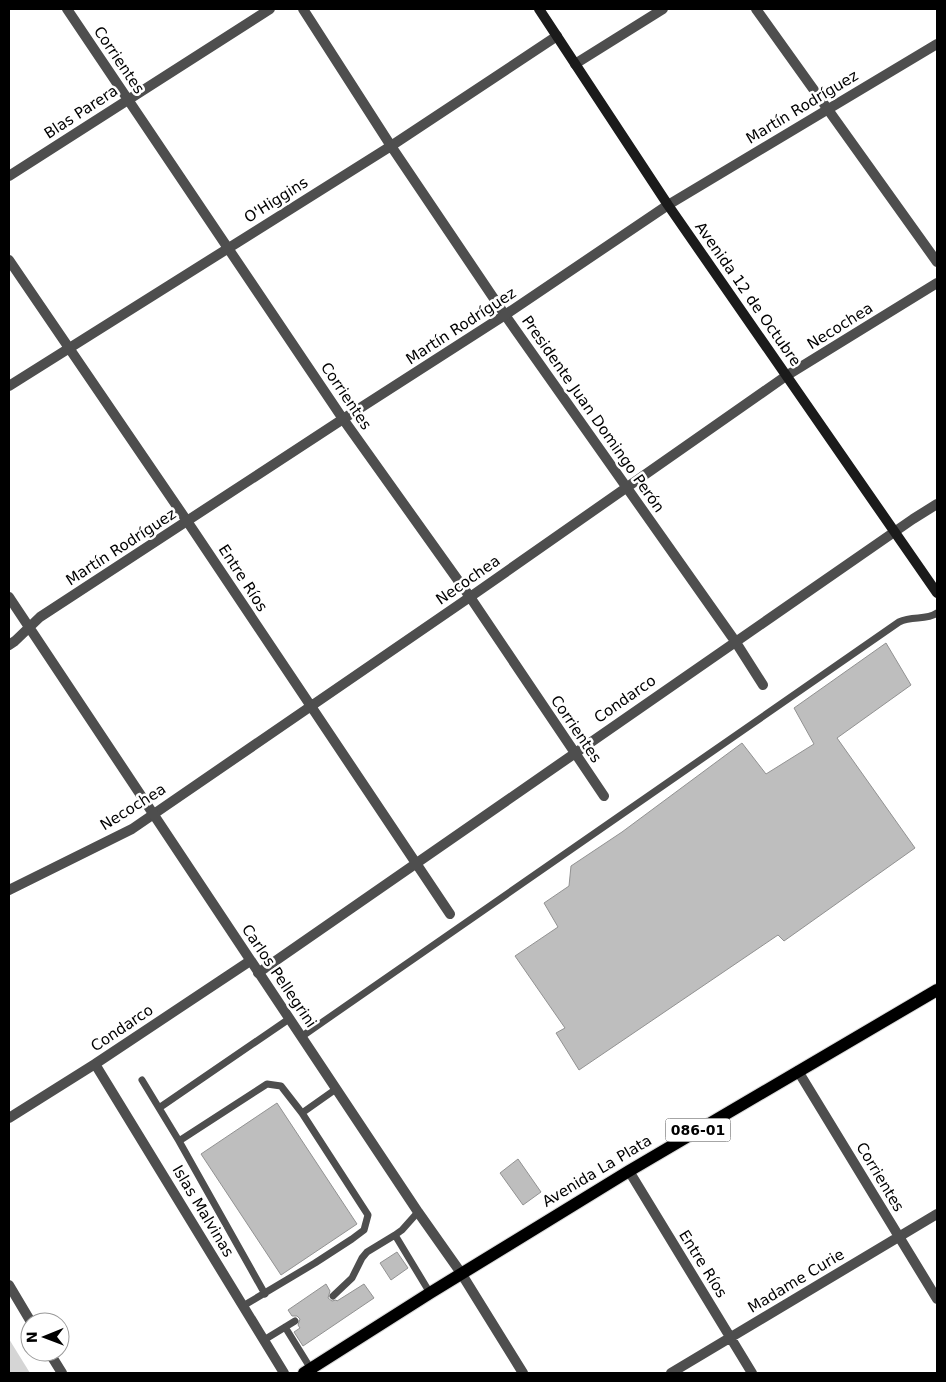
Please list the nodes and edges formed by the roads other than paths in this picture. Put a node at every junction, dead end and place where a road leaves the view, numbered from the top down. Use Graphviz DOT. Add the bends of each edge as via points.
graph roads {
  1 [pos="67,9"];
  2 [pos="270,9"];
  3 [pos="302,9"];
  4 [pos="539,9"];
  5 [pos="663,9"];
  6 [pos="756,9"];
  7 [pos="557,36"];
  8 [pos="937,44"];
  9 [pos="575,64"];
  10 [pos="128,100"];
  11 [pos="829,108"];
  12 [pos="391,146"];
  13 [pos="9,176"];
  14 [pos="668,205"];
  15 [pos="228,248"];
  16 [pos="9,260"];
  17 [pos="937,262"];
  18 [pos="937,283"];
  19 [pos="505,315"];
  20 [pos="69,349"];
  21 [pos="786,376"];
  22 [pos="9,386"];
  23 [pos="343,419"];
  24 [pos="627,488"];
  25 [pos="937,504"];
  26 [pos="187,521"];
  27 [pos="894,531"];
  28 [pos="937,593"];
  29 [pos="9,597"];
  30 [pos="470,598"];
  31 [pos="937,612"];
  32 [pos="29,627"];
  33 [pos="735,641"];
  34 [pos="9,645"];
  35 [pos="763,685"];
  36 [pos="310,707"];
  37 [pos="574,753"];
  38 [pos="604,796"];
  39 [pos="154,814"];
  40 [pos="416,864"];
  41 [pos="9,890"];
  42 [pos="450,914"];
  43 [pos="250,960"];
  44 [pos="258,973"];
  45 [pos="937,990"];
  46 [pos="289,1019"];
  47 [pos="301,1037"];
  48 [pos="95,1064"];
  49 [pos="798,1071"];
  50 [pos="142,1080"];
  51 [pos="336,1089"];
  52 [pos="159,1108"];
  53 [pos="302,1113"];
  54 [pos="9,1118"];
  55 [pos="179,1141"];
  56 [pos="629,1171"];
  57 [pos="418,1212"];
  58 [pos="937,1214"];
  59 [pos="395,1235"];
  60 [pos="899,1237"];
  61 [pos="461,1273"];
  62 [pos="9,1285"];
  63 [pos="430,1293"];
  64 [pos="265,1294"];
  65 [pos="333,1296"];
  66 [pos="937,1299"];
  67 [pos="244,1306"];
  68 [pos="25,1312"];
  69 [pos="295,1320"];
  70 [pos="285,1328"];
  71 [pos="731,1338"];
  72 [pos="264,1340"];
  73 [pos="55,1362"];
  74 [pos="307,1371"];
  75 [pos="62,1373"];
  76 [pos="284,1373"];
  77 [pos="523,1373"];
  78 [pos="671,1373"];
  79 [pos="752,1373"];
  1 -- 10 [label="street, Corrientes"];
  2 -- 10 [label="street, Blas Parera"];
  3 -- 12 [label="street, Presidente Juan Domingo Perón"];
  4 -- 7 [label="main road, Avenida 12 de Octubre"];
  5 -- 9 [label="street"];
  6 -- 11 [label="street"];
  7 -- 9 [label="main road, Avenida 12 de Octubre"];
  7 -- 12 [label="street, O'Higgins"];
  8 -- 11 [label="street, Martín Rodríguez"];
  9 -- 14 [label="main road, Avenida 12 de Octubre"];
  10 -- 13 [label="street, Blas Parera"];
  10 -- 15 [label="street, Corrientes"];
  11 -- 14 [label="street, Martín Rodríguez"];
  11 -- 17 [label="street"];
  12 -- 15 [label="street, O'Higgins"];
  12 -- 19 [label="street, Presidente Juan Domingo Perón"];
  14 -- 19 [label="street, Martín Rodríguez"];
  14 -- 21 [label="main road, Avenida 12 de Octubre"];
  15 -- 20 [label="street, O'Higgins"];
  15 -- 23 [label="street, Corrientes"];
  16 -- 20 [label="street, Entre Ríos"];
  18 -- 21 [label="street, Necochea"];
  19 -- 23 [label="street, Martín Rodríguez"];
  19 -- 24 [label="street, Presidente Juan Domingo Perón"];
  20 -- 22 [label="street, O'Higgins"];
  20 -- 26 [label="street, Entre Ríos"];
  21 -- 24 [label="street, Necochea"];
  21 -- 27 [label="main road, Avenida 12 de Octubre"];
  23 -- 26 [label="street, Martín Rodríguez"];
  23 -- 30 [label="street, Corrientes"];
  24 -- 30 [label="street, Necochea"];
  24 -- 33 [label="street, Presidente Juan Domingo Perón"];
  25 -- 27 [label="street, Condarco"];
  26 -- 32 [label="street, Martín Rodríguez"];
  26 -- 36 [label="street, Entre Ríos"];
  27 -- 28 [label="main road, Avenida 12 de Octubre"];
  27 -- 33 [label="street, Condarco"];
  29 -- 32 [label="street, Carlos Pellegrini"];
  30 -- 36 [label="street, Necochea"];
  30 -- 37 [label="street, Corrientes"];
  31 -- 47 [label="lane" via="932,616 899,622"];
  32 -- 34 [label="street, Martín Rodríguez"];
  32 -- 39 [label="street, Carlos Pellegrini"];
  33 -- 35 [label="street, Presidente Juan Domingo Perón"];
  33 -- 37 [label="street, Condarco"];
  36 -- 39 [label="street, Necochea"];
  36 -- 40 [label="street, Entre Ríos"];
  37 -- 38 [label="street, Corrientes"];
  37 -- 40 [label="street, Condarco"];
  39 -- 41 [label="street, Necochea" via="132,829"];
  39 -- 43 [label="street, Carlos Pellegrini"];
  40 -- 42 [label="street, Entre Ríos"];
  40 -- 44 [label="street, Condarco"];
  43 -- 44 [label="street, Carlos Pellegrini"];
  43 -- 48 [label="street, Condarco"];
  44 -- 46 [label="street, Carlos Pellegrini"];
  45 -- 49 [label="main road, Avenida La Plata / 086-01"];
  46 -- 47 [label="street, Carlos Pellegrini"];
  46 -- 52 [label="lane"];
  47 -- 51 [label="street, Carlos Pellegrini"];
  48 -- 54 [label="street, Condarco"];
  48 -- 67 [label="street, Islas Malvinas"];
  49 -- 56 [label="main road, Avenida La Plata / 086-01"];
  49 -- 60 [label="street, Corrientes"];
  50 -- 52 [label="lane"];
  51 -- 53 [label="lane"];
  51 -- 57 [label="street, Carlos Pellegrini"];
  52 -- 55 [label="lane"];
  53 -- 55 [label="lane" via="281,1086 267,1084"];
  53 -- 64 [label="lane" via="368,1219 364,1230 352,1239"];
  55 -- 64 [label="lane"];
  56 -- 61 [label="main road, Avenida La Plata / 086-01"];
  56 -- 71 [label="street, Entre Ríos"];
  57 -- 59 [label="lane"];
  57 -- 61 [label="street, Carlos Pellegrini"];
  58 -- 60 [label="street, Madame Curie"];
  59 -- 63 [label="lane"];
  59 -- 65 [label="lane" via="367,1252 352,1278"];
  60 -- 66 [label="street, Corrientes"];
  60 -- 71 [label="street, Madame Curie"];
  61 -- 63 [label="main road, Avenida La Plata / 086-01"];
  61 -- 77 [label="street, Carlos Pellegrini"];
  62 -- 68 [label="street"];
  63 -- 74 [label="main road, Avenida La Plata / 086-01"];
  64 -- 67 [label="lane"];
  67 -- 72 [label="street, Islas Malvinas"];
  69 -- 70 [label="lane"];
  70 -- 72 [label="lane"];
  70 -- 74 [label="lane"];
  71 -- 78 [label="street, Madame Curie"];
  71 -- 79 [label="street, Entre Ríos"];
  72 -- 76 [label="street, Islas Malvinas"];
  73 -- 75 [label="street"];
}
